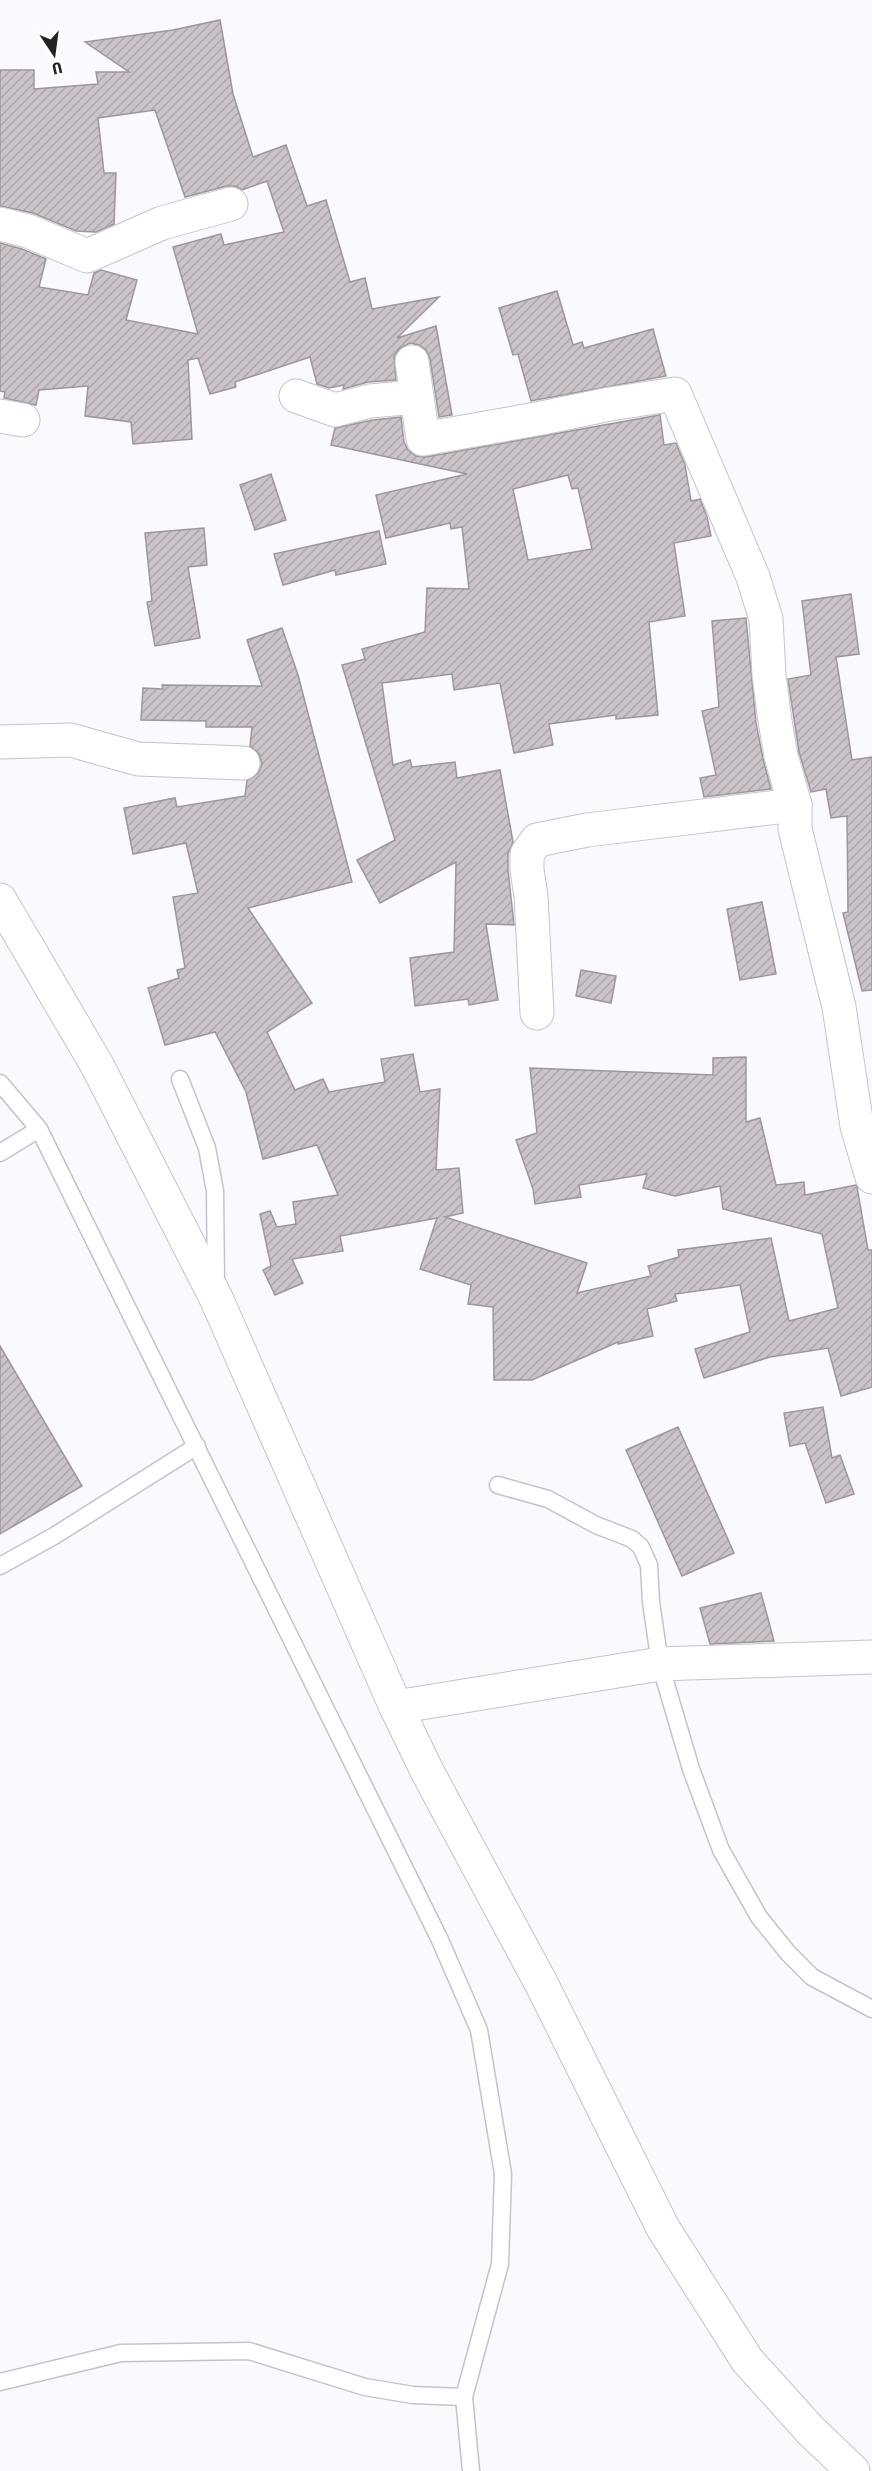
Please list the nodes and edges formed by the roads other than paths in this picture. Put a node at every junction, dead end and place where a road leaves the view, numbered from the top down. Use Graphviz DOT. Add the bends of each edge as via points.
graph roads {
  1 [pos="231,204"];
  2 [pos="0,224"];
  3 [pos="412,362"];
  4 [pos="296,396"];
  5 [pos="417,397"];
  6 [pos="0,742"];
  7 [pos="243,763"];
  8 [pos="795,805"];
  9 [pos="0,900"];
  10 [pos="537,1012"];
  11 [pos="180,1079"];
  12 [pos="0,1083"];
  13 [pos="39,1128"];
  14 [pos="0,1154"];
  15 [pos="872,1177"];
  16 [pos="216,1298"];
  17 [pos="196,1446"];
  18 [pos="498,1485"];
  19 [pos="0,1566"];
  20 [pos="866,1648"];
  21 [pos="660,1664"];
  22 [pos="396,1707"];
  23 [pos="872,2009"];
  24 [pos="0,2382"];
  25 [pos="464,2397"];
  26 [pos="471,2471"];
  27 [pos="853,2471"];
  1 -- 2 [label="street" via="162,223 87,256 28,231"];
  3 -- 5 [label="street"];
  4 -- 5 [label="street" via="335,410"];
  5 -- 8 [label="street" via="423,439 675,394 753,577 766,619 775,721"];
  6 -- 7 [label="street" via="71,740 138,759"];
  8 -- 10 [label="street" via="587,830 537,840 527,854"];
  8 -- 15 [label="street" via="795,829 839,1007 857,1126"];
  9 -- 16 [label="street" via="97,1065"];
  11 -- 16 [label="lane" via="207,1148 215,1191"];
  12 -- 13 [label="lane"];
  13 -- 14 [label="lane"];
  13 -- 17 [label="lane"];
  16 -- 22 [label="street"];
  17 -- 19 [label="lane"];
  17 -- 25 [label="lane" via="440,1940 479,2030 503,2174 500,2264"];
  18 -- 21 [label="lane" via="548,1499 641,1547 649,1565"];
  20 -- 21 [label="street"];
  21 -- 22 [label="street"];
  21 -- 23 [label="lane" via="691,1769 721,1850 759,1917 812,1977"];
  22 -- 27 [label="street" via="542,1985 663,2228 747,2360"];
  24 -- 25 [label="lane" via="121,2353 249,2351 365,2387 413,2395"];
  25 -- 26 [label="lane"];
}
